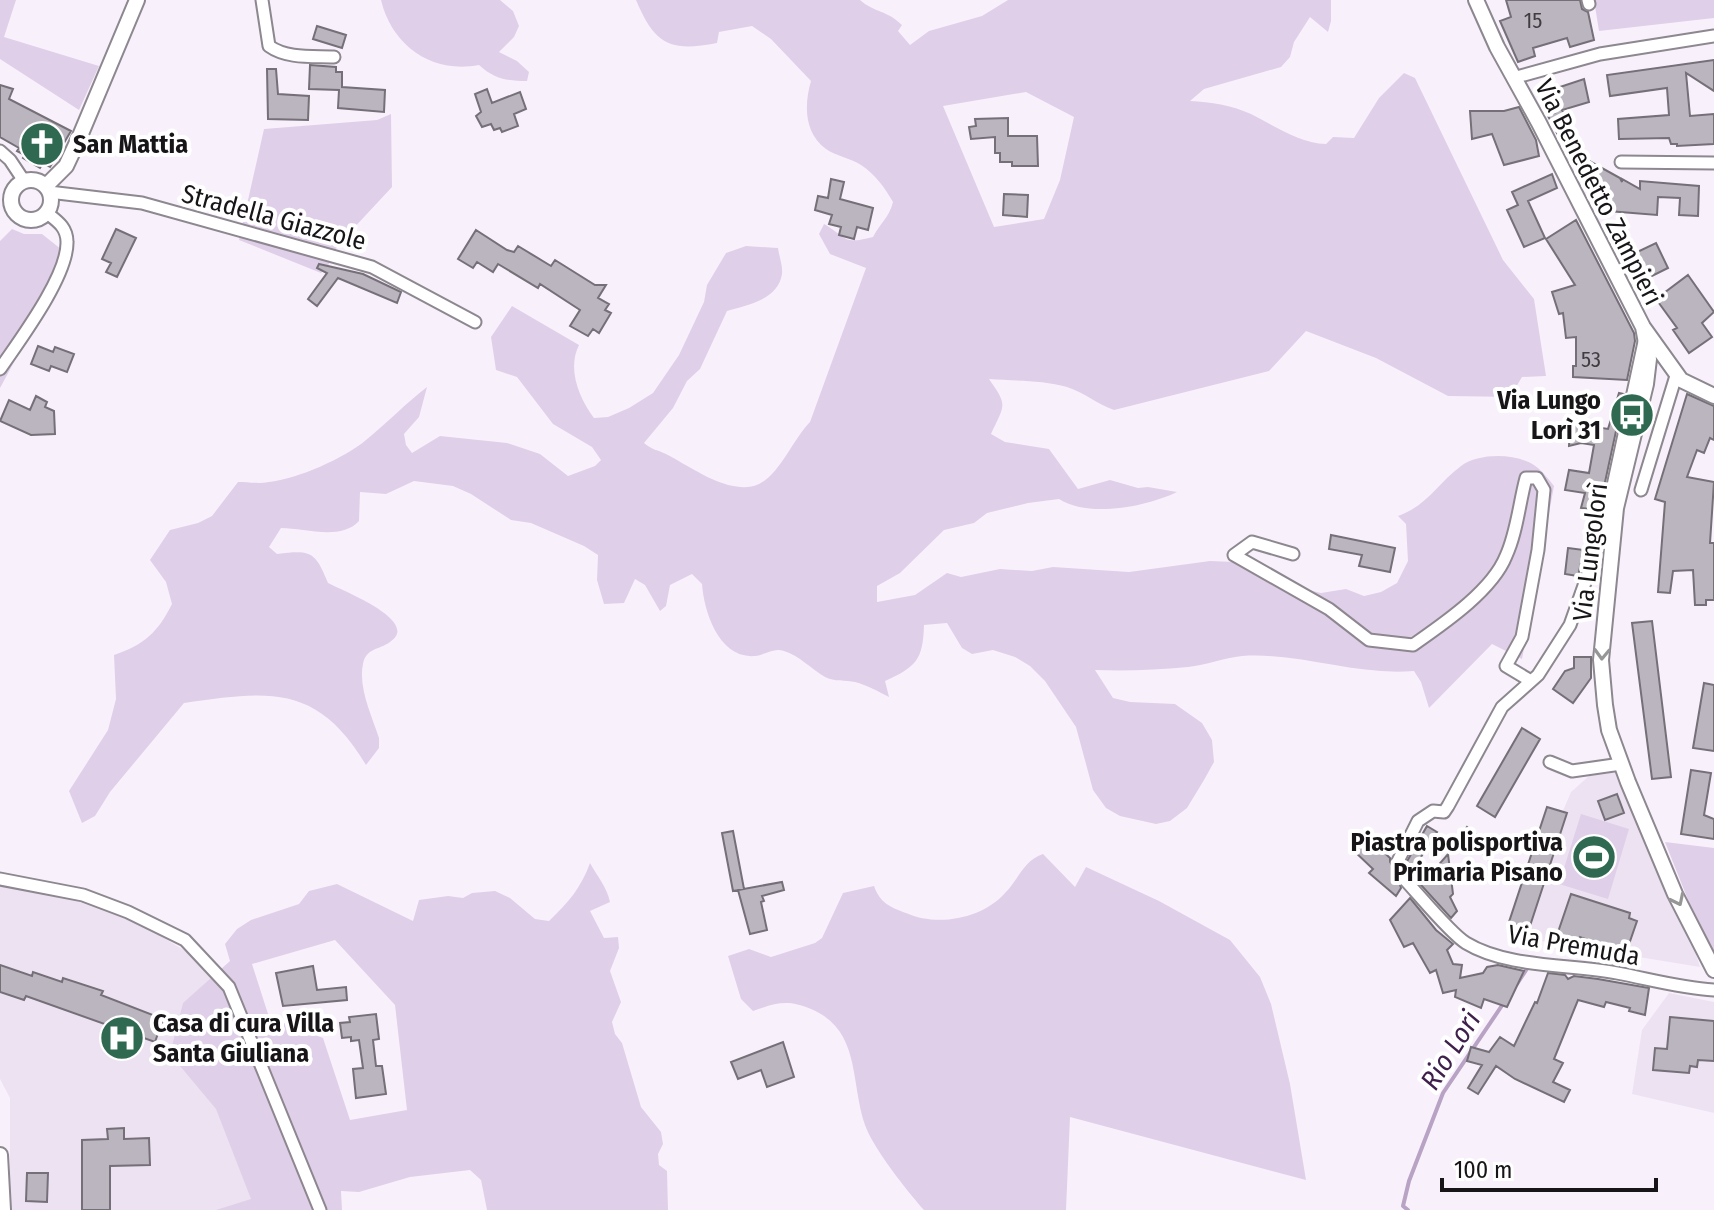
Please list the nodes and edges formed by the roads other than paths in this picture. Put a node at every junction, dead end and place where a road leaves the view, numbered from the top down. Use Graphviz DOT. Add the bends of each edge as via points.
graph roads {
  1 [pos="137,0"];
  2 [pos="262,0"];
  3 [pos="1476,0"];
  4 [pos="1714,36"];
  5 [pos="334,57"];
  6 [pos="1513,78"];
  7 [pos="0,151"];
  8 [pos="1621,162"];
  9 [pos="1714,163"];
  10 [pos="24,181"];
  11 [pos="48,189"];
  12 [pos="5,207"];
  13 [pos="47,213"];
  14 [pos="475,322"];
  15 [pos="1644,332"];
  16 [pos="0,369"];
  17 [pos="1678,380"];
  18 [pos="1646,384"];
  19 [pos="1714,396"];
  20 [pos="1641,490"];
  21 [pos="1293,554"];
  22 [pos="1531,681"];
  23 [pos="1550,762"];
  24 [pos="1621,764"];
  25 [pos="1398,861"];
  26 [pos="0,879"];
  27 [pos="1406,881"];
  28 [pos="1714,970"];
  29 [pos="1714,990"];
  30 [pos="0,1155"];
  31 [pos="3,1210"];
  32 [pos="320,1210"];
  1 -- 11 [label="street" via="66,166"];
  2 -- 5 [label="street" via="269,46 277,52"];
  3 -- 6 [label="street, Via Benedetto Zampieri"];
  4 -- 6 [label="street" via="1600,54"];
  6 -- 15 [label="street, Via Benedetto Zampieri"];
  7 -- 10 [label="street"];
  8 -- 9 [label="street"];
  10 -- 11 [label="street"];
  10 -- 12 [label="street"];
  11 -- 13 [label="street"];
  11 -- 14 [label="street, Stradella Giazzole" via="142,203 372,267"];
  12 -- 13 [label="street" via="23,219 40,219"];
  13 -- 16 [label="street" via="63,225 67,243 62,264"];
  15 -- 17 [label="street, Via Benedetto Zampieri"];
  15 -- 18 [label="street, Via Benedetto Zampieri"];
  15 -- 22 [label="street, Via Lungolorì" via="1603,532 1570,625"];
  17 -- 18 [label="street" via="1665,375"];
  17 -- 19 [label="street, Via Benedetto Zampieri"];
  17 -- 20 [label="street"];
  18 -- 24 [label="street, Via Lungolorì, one-way" via="1616,508 1601,660 1609,730"];
  21 -- 22 [label="street" via="1252,542 1234,555 1329,609 1369,640 1413,645 1449,620 1505,560 1526,478 1537,478 1544,490 1538,550 1522,637 1506,666"];
  22 -- 25 [label="street" via="1502,707 1444,812 1433,811 1418,821"];
  23 -- 24 [label="street" via="1572,771"];
  24 -- 28 [label="street, Via Lungolorì, one-way" via="1675,894"];
  26 -- 32 [label="street" via="83,895 128,912 185,940 207,962 229,987"];
  27 -- 29 [label="street, Via Premuda" via="1464,943 1492,953"];
  30 -- 31 [label="street"];
}
